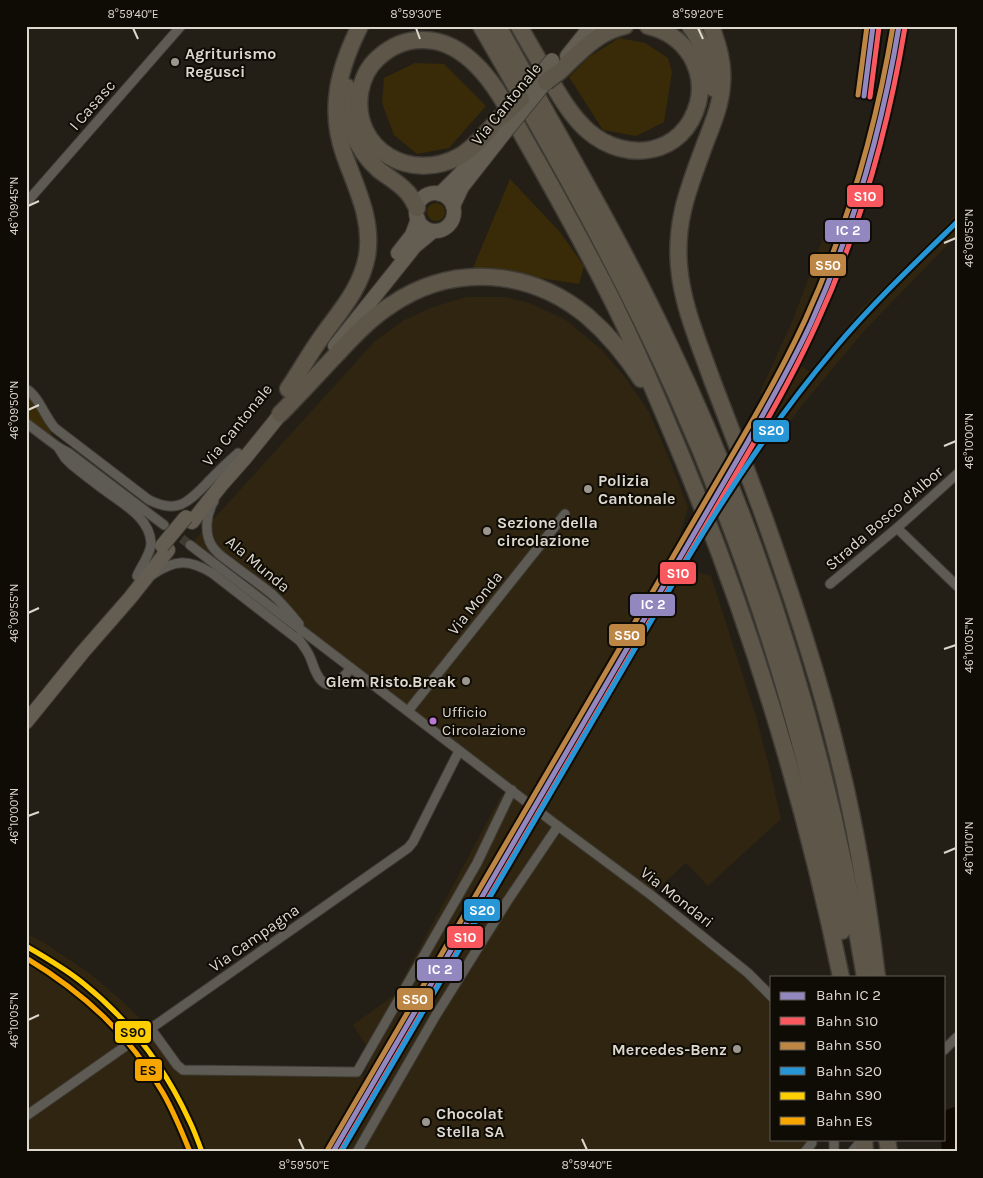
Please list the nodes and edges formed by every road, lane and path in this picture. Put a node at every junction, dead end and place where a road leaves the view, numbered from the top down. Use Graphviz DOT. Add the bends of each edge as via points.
graph roads {
  1 [pos="181,26"];
  2 [pos="361,26"];
  3 [pos="481,26"];
  4 [pos="498,26"];
  5 [pos="520,26"];
  6 [pos="579,26"];
  7 [pos="591,26"];
  8 [pos="625,26"];
  9 [pos="648,26"];
  10 [pos="690,26"];
  11 [pos="711,26"];
  12 [pos="554,71"];
  13 [pos="521,99"];
  14 [pos="502,124"];
  15 [pos="712,128"];
  16 [pos="440,194"];
  17 [pos="26,203"];
  18 [pos="453,206"];
  19 [pos="417,214"];
  20 [pos="433,231"];
  21 [pos="288,389"];
  22 [pos="26,390"];
  23 [pos="280,414"];
  24 [pos="26,423"];
  25 [pos="54,428"];
  26 [pos="677,445"];
  27 [pos="58,447"];
  28 [pos="70,453"];
  29 [pos="241,456"];
  30 [pos="957,474"];
  31 [pos="565,514"];
  32 [pos="164,525"];
  33 [pos="897,528"];
  34 [pos="190,545"];
  35 [pos="139,579"];
  36 [pos="830,584"];
  37 [pos="957,586"];
  38 [pos="279,613"];
  39 [pos="309,636"];
  40 [pos="300,641"];
  41 [pos="351,668"];
  42 [pos="408,711"];
  43 [pos="26,722"];
  44 [pos="460,751"];
  45 [pos="512,790"];
  46 [pos="558,826"];
  47 [pos="841,976"];
  48 [pos="850,976"];
  49 [pos="865,976"];
  50 [pos="877,976"];
  51 [pos="770,995"];
  52 [pos="150,1029"];
  53 [pos="957,1037"];
  54 [pos="946,1048"];
  55 [pos="26,1116"];
  56 [pos="863,1140"];
  57 [pos="812,1143"];
  58 [pos="357,1152"];
  59 [pos="805,1152"];
  60 [pos="852,1152"];
  1 -- 17 [label="street, I Casasc"];
  2 -- 19 [label="highway" via="346,91 352,129 365,155 406,192"];
  2 -- 21 [label="highway" via="344,63 337,91 336,118 366,219 366,257 350,298"];
  3 -- 48 [label="highway" via="559,162 630,297 677,395 711,477 752,588 790,709 820,822"];
  4 -- 49 [label="highway" via="630,264 677,360 721,462 763,575 810,723 842,855"];
  5 -- 9 [label="highway" via="573,116 606,144 634,151 656,148 677,137 692,118 700,93 697,70 683,45 661,30"];
  6 -- 12 [label="main road, Via Cantonale"];
  7 -- 12 [label="main road, Via Cantonale"];
  8 -- 12 [label="highway" via="596,38"];
  10 -- 15 [label="highway" via="704,49 711,71"];
  11 -- 15 [label="highway" via="720,53 722,81 720,103"];
  12 -- 13 [label="main road, Via Cantonale, bridge"];
  12 -- 14 [label="main road, Via Cantonale, bridge"];
  13 -- 14 [label="highway, bridge"];
  14 -- 16 [label="main road, Via Cantonale"];
  14 -- 18 [label="main road, Via Cantonale"];
  14 -- 26 [label="highway" via="455,158 430,166 404,163 381,151 366,131 360,110 361,87 381,55 397,45 417,40 439,42 455,49 484,74 532,151 596,268"];
  15 -- 50 [label="highway" via="681,213 678,239 681,282 694,332 787,585 826,709 853,822"];
  16 -- 18 [label="main road" via="447,197"];
  16 -- 19 [label="main road" via="425,196 419,202"];
  18 -- 20 [label="main road" via="451,223 443,230"];
  19 -- 20 [label="main road" via="424,227"];
  19 -- 21 [label="main road, Via Cantonale" via="408,240"];
  20 -- 23 [label="main road, Via Cantonale" via="415,246"];
  21 -- 29 [label="main road, Via Cantonale"];
  22 -- 25 [label="street" via="34,395"];
  23 -- 26 [label="highway" via="363,327 391,304 443,281 488,276 521,282 552,293 594,322 641,379"];
  23 -- 29 [label="main road, Via Cantonale"];
  24 -- 27 [label="street"];
  25 -- 28 [label="street"];
  25 -- 29 [label="street" via="148,500 165,506 191,500"];
  26 -- 47 [label="highway" via="726,571 770,702 802,813"];
  27 -- 28 [label="street"];
  27 -- 35 [label="street" via="72,465 134,512 146,528 151,544"];
  28 -- 32 [label="street"];
  29 -- 35 [label="main road, Via Cantonale" via="222,484"];
  29 -- 39 [label="street, Ala Munda" via="212,505 207,523 209,538 218,553 272,595"];
  30 -- 33 [label="street, Strada Bosco d'Albor"];
  31 -- 42 [label="street, Via Monda"];
  33 -- 36 [label="street, Strada Bosco d'Albor"];
  33 -- 37 [label="street"];
  34 -- 38 [label="street, Ala Munda"];
  35 -- 40 [label="street, Ala Munda" via="179,563 204,568"];
  35 -- 43 [label="main road, Via Cantonale"];
  38 -- 39 [label="street, Ala Munda"];
  38 -- 40 [label="street, Ala Munda"];
  39 -- 41 [label="street, Ala Munda"];
  40 -- 41 [label="street, Ala Munda" via="324,682 337,683"];
  41 -- 42 [label="street, Ala Munda"];
  42 -- 44 [label="street, Ala Munda"];
  44 -- 45 [label="street, Ala Munda"];
  44 -- 52 [label="street, Via Campagna" via="408,848"];
  45 -- 46 [label="street, Ala Munda"];
  45 -- 52 [label="street" via="472,871 358,1072 183,1070"];
  46 -- 51 [label="street, Via Mondari" via="711,942"];
  46 -- 58 [label="street" via="436,1015"];
  52 -- 55 [label="street, Via Campagna"];
  53 -- 54 [label="street"];
  56 -- 60 [label="street"];
  57 -- 59 [label="street"];
}
